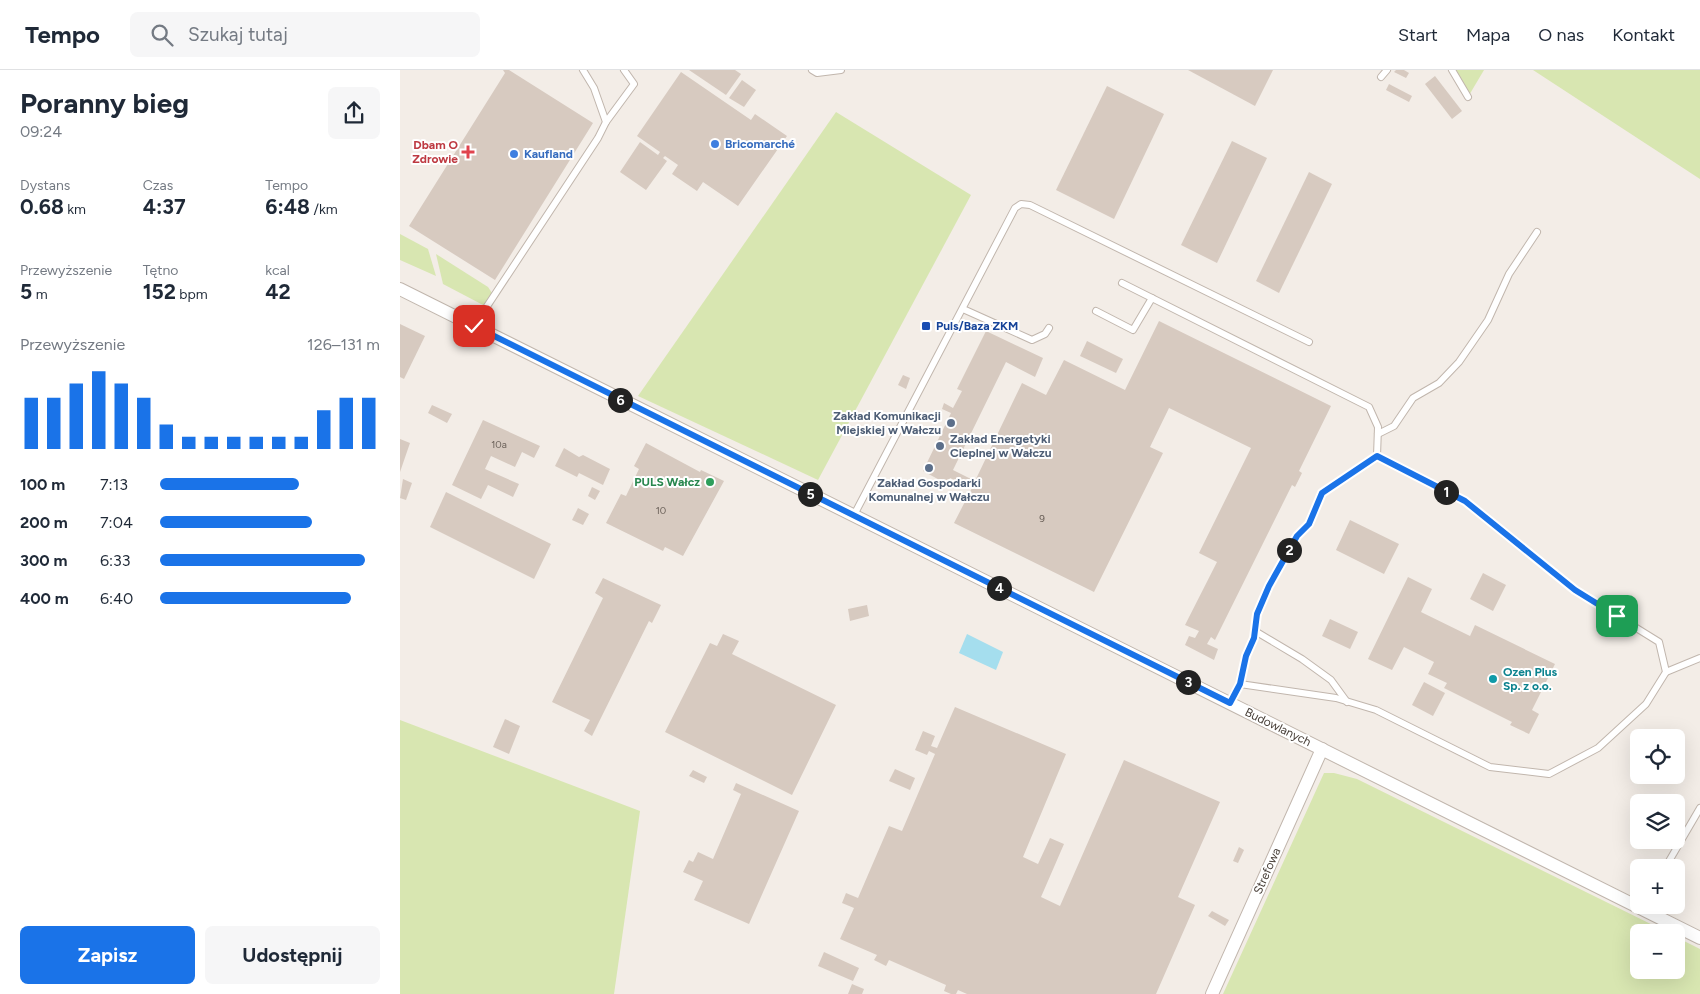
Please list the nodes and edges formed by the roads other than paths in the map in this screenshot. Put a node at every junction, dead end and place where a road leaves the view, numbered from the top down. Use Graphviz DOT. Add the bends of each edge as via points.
graph roads {
  1 [pos="583,70"];
  2 [pos="624,70"];
  3 [pos="812,70"];
  4 [pos="841,70"];
  5 [pos="1387,70"];
  6 [pos="1452,70"];
  7 [pos="1381,77"];
  8 [pos="1468,97"];
  9 [pos="606,122"];
  10 [pos="1537,232"];
  11 [pos="1122,283"];
  12 [pos="400,289"];
  13 [pos="1152,298"];
  14 [pos="963,309"];
  15 [pos="1096,311"];
  16 [pos="474,326"];
  17 [pos="1048,328"];
  18 [pos="1309,342"];
  19 [pos="1378,434"];
  20 [pos="1377,456"];
  21 [pos="854,515"];
  22 [pos="1255,631"];
  23 [pos="1700,658"];
  24 [pos="1666,672"];
  25 [pos="1240,684"];
  26 [pos="1348,702"];
  27 [pos="1230,703"];
  28 [pos="1322,749"];
  29 [pos="1700,808"];
  30 [pos="1670,859"];
  31 [pos="1630,901"];
  32 [pos="1655,914"];
  33 [pos="1700,938"];
  34 [pos="1212,994"];
  1 -- 9 [label="lane" via="594,88"];
  2 -- 9 [label="lane" via="634,84"];
  3 -- 4 [label="lane" via="817,73"];
  5 -- 7 [label="lane"];
  6 -- 8 [label="lane"];
  9 -- 16 [label="lane"];
  10 -- 19 [label="lane" via="1509,274 1488,320 1459,362 1439,383 1413,398 1394,426"];
  11 -- 13 [label="lane"];
  12 -- 16 [label="street, Budowlanych"];
  13 -- 15 [label="lane" via="1133,330"];
  13 -- 19 [label="lane" via="1369,407"];
  14 -- 17 [label="lane" via="1032,340 1045,334"];
  14 -- 18 [label="lane" via="1015,208 1021,204 1030,205"];
  14 -- 21 [label="lane"];
  16 -- 21 [label="street, Budowlanych"];
  19 -- 20 [label="lane"];
  20 -- 22 [label="lane" via="1322,493 1309,524 1297,536 1269,586 1257,614"];
  20 -- 24 [label="lane" via="1465,501 1575,590 1659,642"];
  21 -- 27 [label="street, Budowlanych"];
  22 -- 25 [label="lane"];
  22 -- 26 [label="lane" via="1331,680"];
  23 -- 24 [label="lane"];
  24 -- 26 [label="lane" via="1646,704 1598,748 1549,774 1490,766 1376,710"];
  25 -- 26 [label="lane"];
  25 -- 27 [label="lane"];
  27 -- 28 [label="street, Budowlanych"];
  28 -- 31 [label="street, Budowlanych"];
  28 -- 34 [label="street, Strefowa"];
  29 -- 30 [label="lane"];
  32 -- 33 [label="street, Budowlanych"];
}
